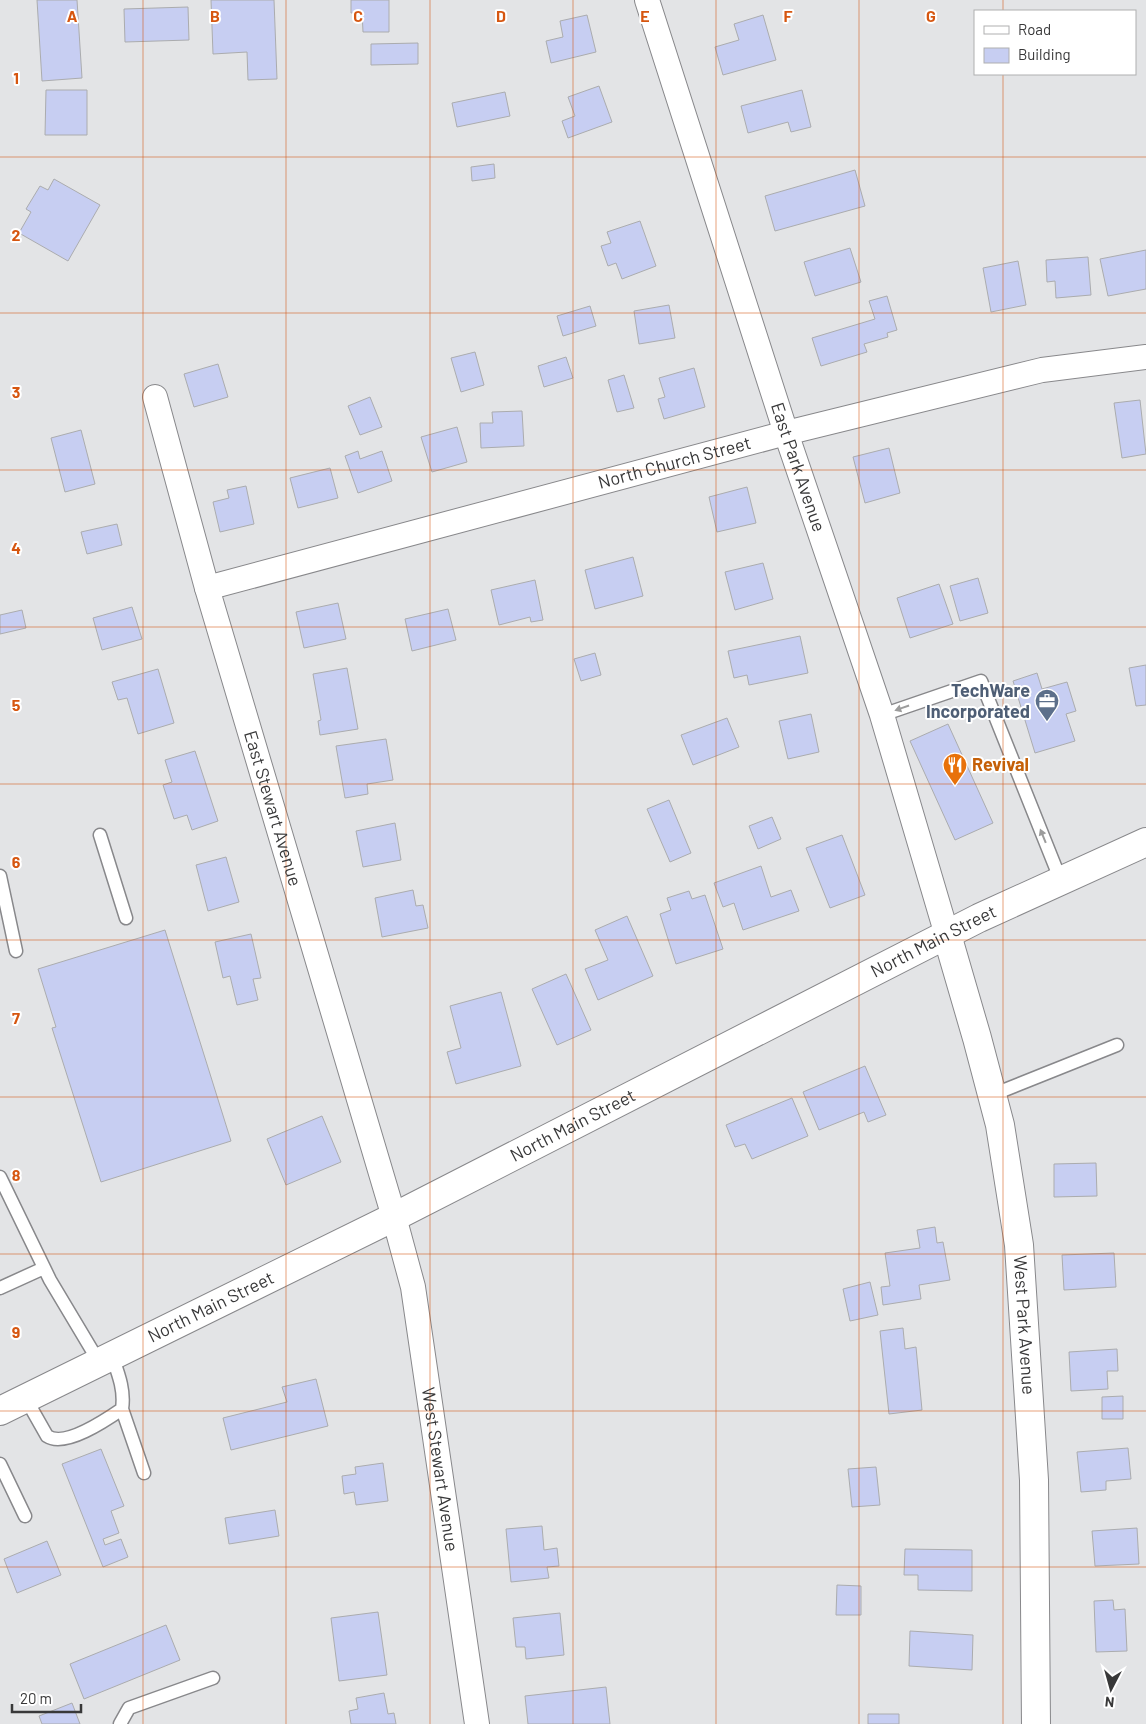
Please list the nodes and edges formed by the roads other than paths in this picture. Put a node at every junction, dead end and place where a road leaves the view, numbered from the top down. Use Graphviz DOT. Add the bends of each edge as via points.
graph roads {
  1 [pos="647,0"];
  2 [pos="1146,357"];
  3 [pos="155,397"];
  4 [pos="786,433"];
  5 [pos="207,588"];
  6 [pos="882,715"];
  7 [pos="100,835"];
  8 [pos="1146,842"];
  9 [pos="0,876"];
  10 [pos="1061,881"];
  11 [pos="126,918"];
  12 [pos="947,935"];
  13 [pos="16,951"];
  14 [pos="1117,1044"];
  15 [pos="992,1095"];
  16 [pos="0,1177"];
  17 [pos="394,1217"];
  18 [pos="44,1268"];
  19 [pos="0,1288"];
  20 [pos="105,1359"];
  21 [pos="26,1399"];
  22 [pos="122,1409"];
  23 [pos="0,1412"];
  24 [pos="0,1464"];
  25 [pos="144,1473"];
  26 [pos="25,1516"];
  27 [pos="213,1678"];
  28 [pos="120,1724"];
  29 [pos="477,1724"];
  30 [pos="1036,1724"];
  1 -- 4 [label="street, East Park Avenue"];
  2 -- 4 [label="street, North Church Street" via="1042,370"];
  3 -- 5 [label="street, East Stewart Avenue"];
  4 -- 5 [label="street, North Church Street"];
  4 -- 6 [label="street, East Park Avenue"];
  5 -- 17 [label="street, East Stewart Avenue"];
  10 -- 6 [label="lane, one-way" via="981,681"];
  6 -- 12 [label="street, East Park Avenue"];
  7 -- 11 [label="lane"];
  8 -- 10 [label="main road, North Main Street"];
  9 -- 13 [label="lane"];
  10 -- 12 [label="main road, North Main Street"];
  12 -- 15 [label="main road, West Park Avenue"];
  12 -- 17 [label="main road, North Main Street"];
  14 -- 15 [label="lane"];
  15 -- 30 [label="main road, West Park Avenue" via="1000,1125 1019,1245 1034,1480"];
  16 -- 18 [label="lane"];
  17 -- 20 [label="main road, North Main Street"];
  17 -- 29 [label="street, West Stewart Avenue" via="413,1287"];
  18 -- 19 [label="lane"];
  18 -- 20 [label="lane"];
  20 -- 21 [label="main road, North Main Street"];
  20 -- 22 [label="lane" via="121,1384"];
  21 -- 22 [label="lane" via="47,1436 57,1440 102,1423"];
  21 -- 23 [label="main road, North Main Street"];
  22 -- 25 [label="lane"];
  24 -- 26 [label="lane"];
  27 -- 28 [label="lane" via="129,1708"];
}
